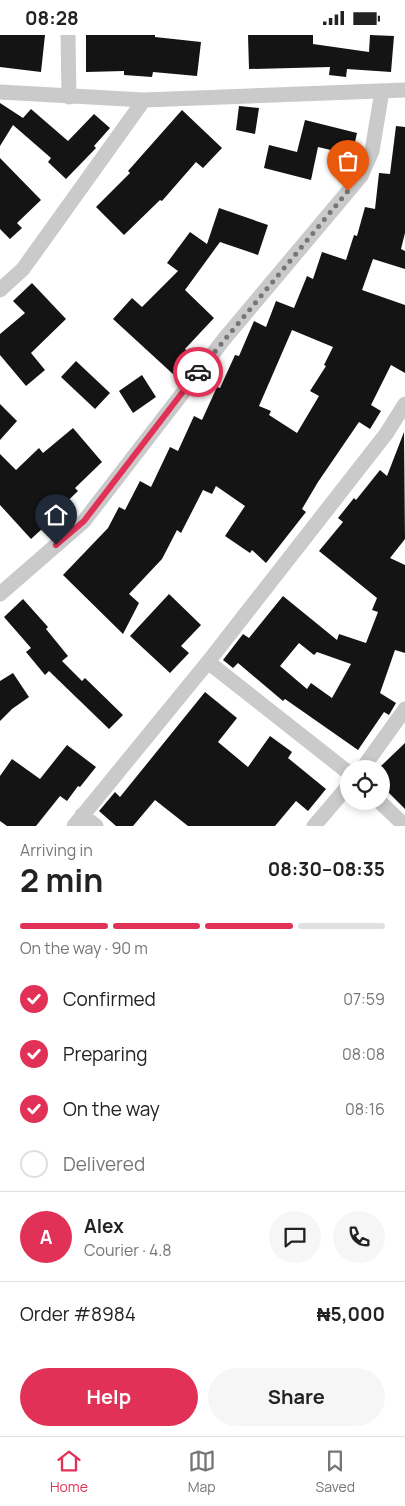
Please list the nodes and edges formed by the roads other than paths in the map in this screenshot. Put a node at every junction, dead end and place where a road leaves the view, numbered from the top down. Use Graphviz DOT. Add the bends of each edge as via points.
graph roads {
  1 [pos="68,35"];
  2 [pos="405,90"];
  3 [pos="382,91"];
  4 [pos="0,92"];
  5 [pos="69,97"];
  6 [pos="144,100"];
  7 [pos="0,290"];
  8 [pos="405,404"];
  9 [pos="0,594"];
  10 [pos="208,662"];
  11 [pos="405,709"];
  12 [pos="368,760"];
  13 [pos="340,766"];
  14 [pos="340,796"];
  15 [pos="388,810"];
  16 [pos="78,821"];
  17 [pos="96,826"];
  18 [pos="314,826"];
  19 [pos="405,826"];
  1 -- 5 [label="street"];
  2 -- 3 [label="street"];
  3 -- 6 [label="street"];
  3 -- 9 [label="street" via="372,151 361,176 225,337 84,521"];
  4 -- 5 [label="street"];
  5 -- 6 [label="street"];
  6 -- 7 [label="street" via="22,269"];
  8 -- 10 [label="street" via="380,442"];
  10 -- 13 [label="street"];
  10 -- 16 [label="street"];
  11 -- 12 [label="street"];
  14 -- 18 [label="street"];
  15 -- 19 [label="street"];
  16 -- 17 [label="street"];
}
